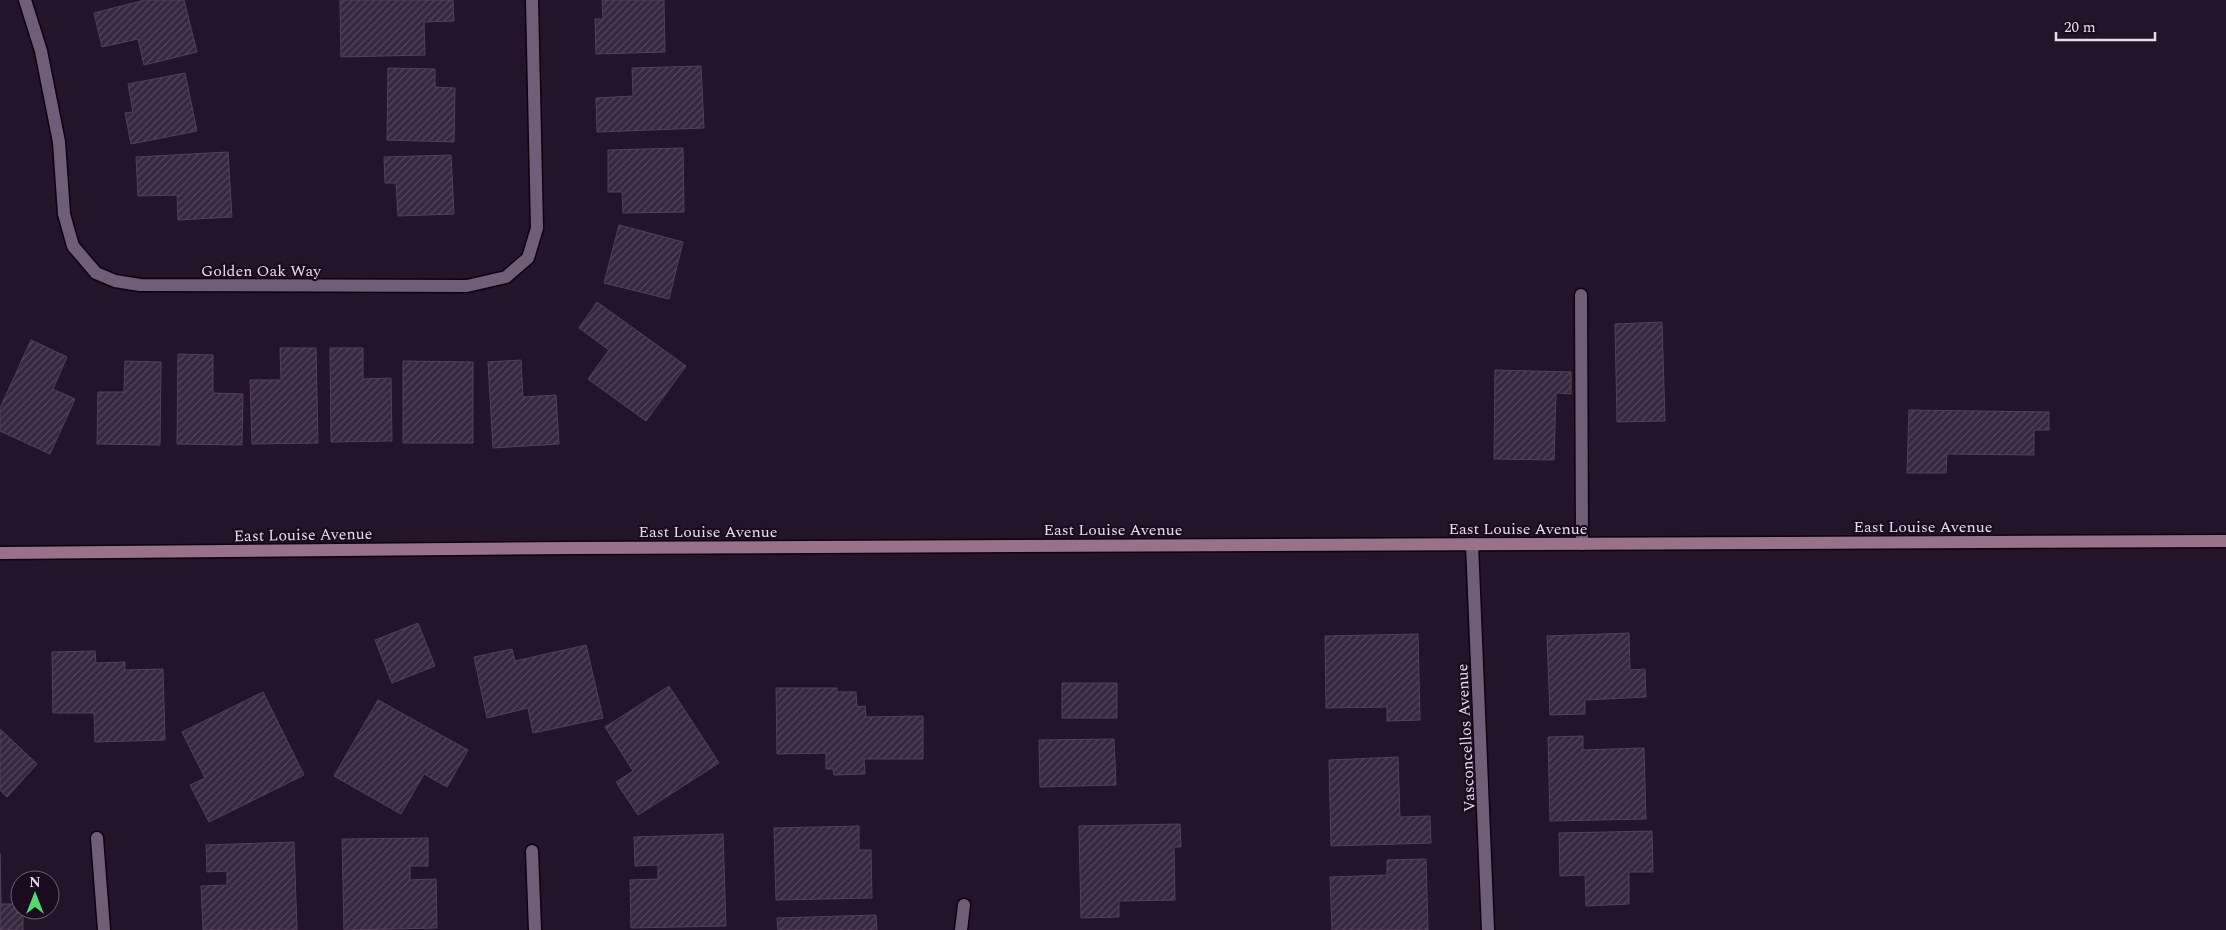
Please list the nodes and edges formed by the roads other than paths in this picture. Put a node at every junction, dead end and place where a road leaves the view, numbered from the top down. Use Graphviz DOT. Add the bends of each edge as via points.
graph roads {
  1 [pos="25,0"];
  2 [pos="532,0"];
  3 [pos="1581,295"];
  4 [pos="2226,541"];
  5 [pos="1472,544"];
  6 [pos="1582,544"];
  7 [pos="0,553"];
  8 [pos="97,838"];
  9 [pos="532,851"];
  10 [pos="964,905"];
  11 [pos="104,930"];
  12 [pos="535,930"];
  13 [pos="961,930"];
  14 [pos="1488,930"];
  1 -- 2 [label="street, Golden Oak Way" via="41,51 59,142 64,214 72,246 96,273 132,284 467,286 506,276 528,258 537,228"];
  3 -- 6 [label="street"];
  4 -- 6 [label="street, East Louise Avenue"];
  5 -- 6 [label="street, East Louise Avenue"];
  5 -- 7 [label="street, East Louise Avenue"];
  5 -- 14 [label="street, Vasconcellos Avenue"];
  8 -- 11 [label="street"];
  9 -- 12 [label="street"];
  10 -- 13 [label="street"];
}
